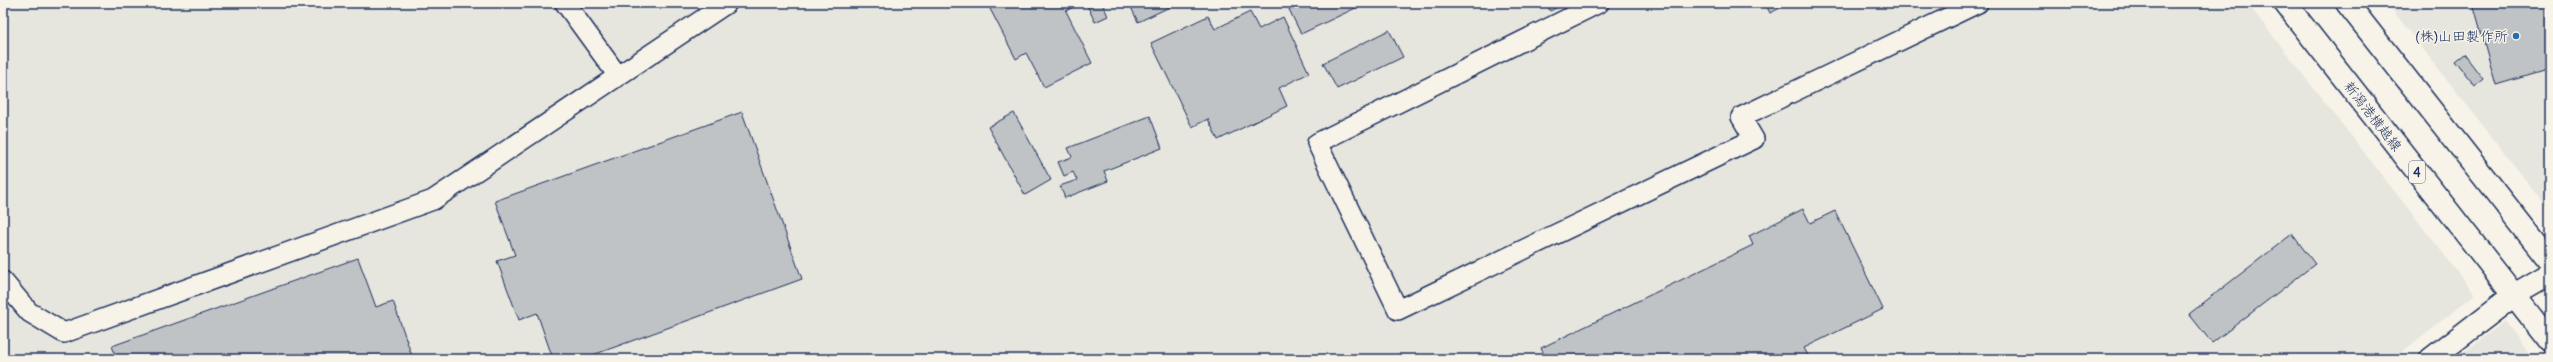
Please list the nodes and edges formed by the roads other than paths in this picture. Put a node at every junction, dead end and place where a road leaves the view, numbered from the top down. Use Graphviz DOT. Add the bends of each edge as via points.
graph roads {
  1 [pos="565,3"];
  2 [pos="727,3"];
  3 [pos="1599,3"];
  4 [pos="1978,3"];
  5 [pos="2285,3"];
  6 [pos="2347,3"];
  7 [pos="618,76"];
  8 [pos="2550,261"];
  9 [pos="2550,274"];
  10 [pos="3,281"];
  11 [pos="2514,295"];
  12 [pos="2550,341"];
  13 [pos="2430,359"];
  1 -- 7 [label="lane"];
  2 -- 7 [label="lane"];
  3 -- 4 [label="lane" via="1317,143 1398,310 1754,139 1742,117"];
  5 -- 11 [label="main road, 新潟港横越線 / 4"];
  6 -- 8 [label="main road"];
  7 -- 10 [label="lane" via="433,200 64,333 29,312"];
  9 -- 11 [label="main road"];
  11 -- 12 [label="main road, 新潟港横越線 / 4"];
  11 -- 13 [label="main road"];
}
